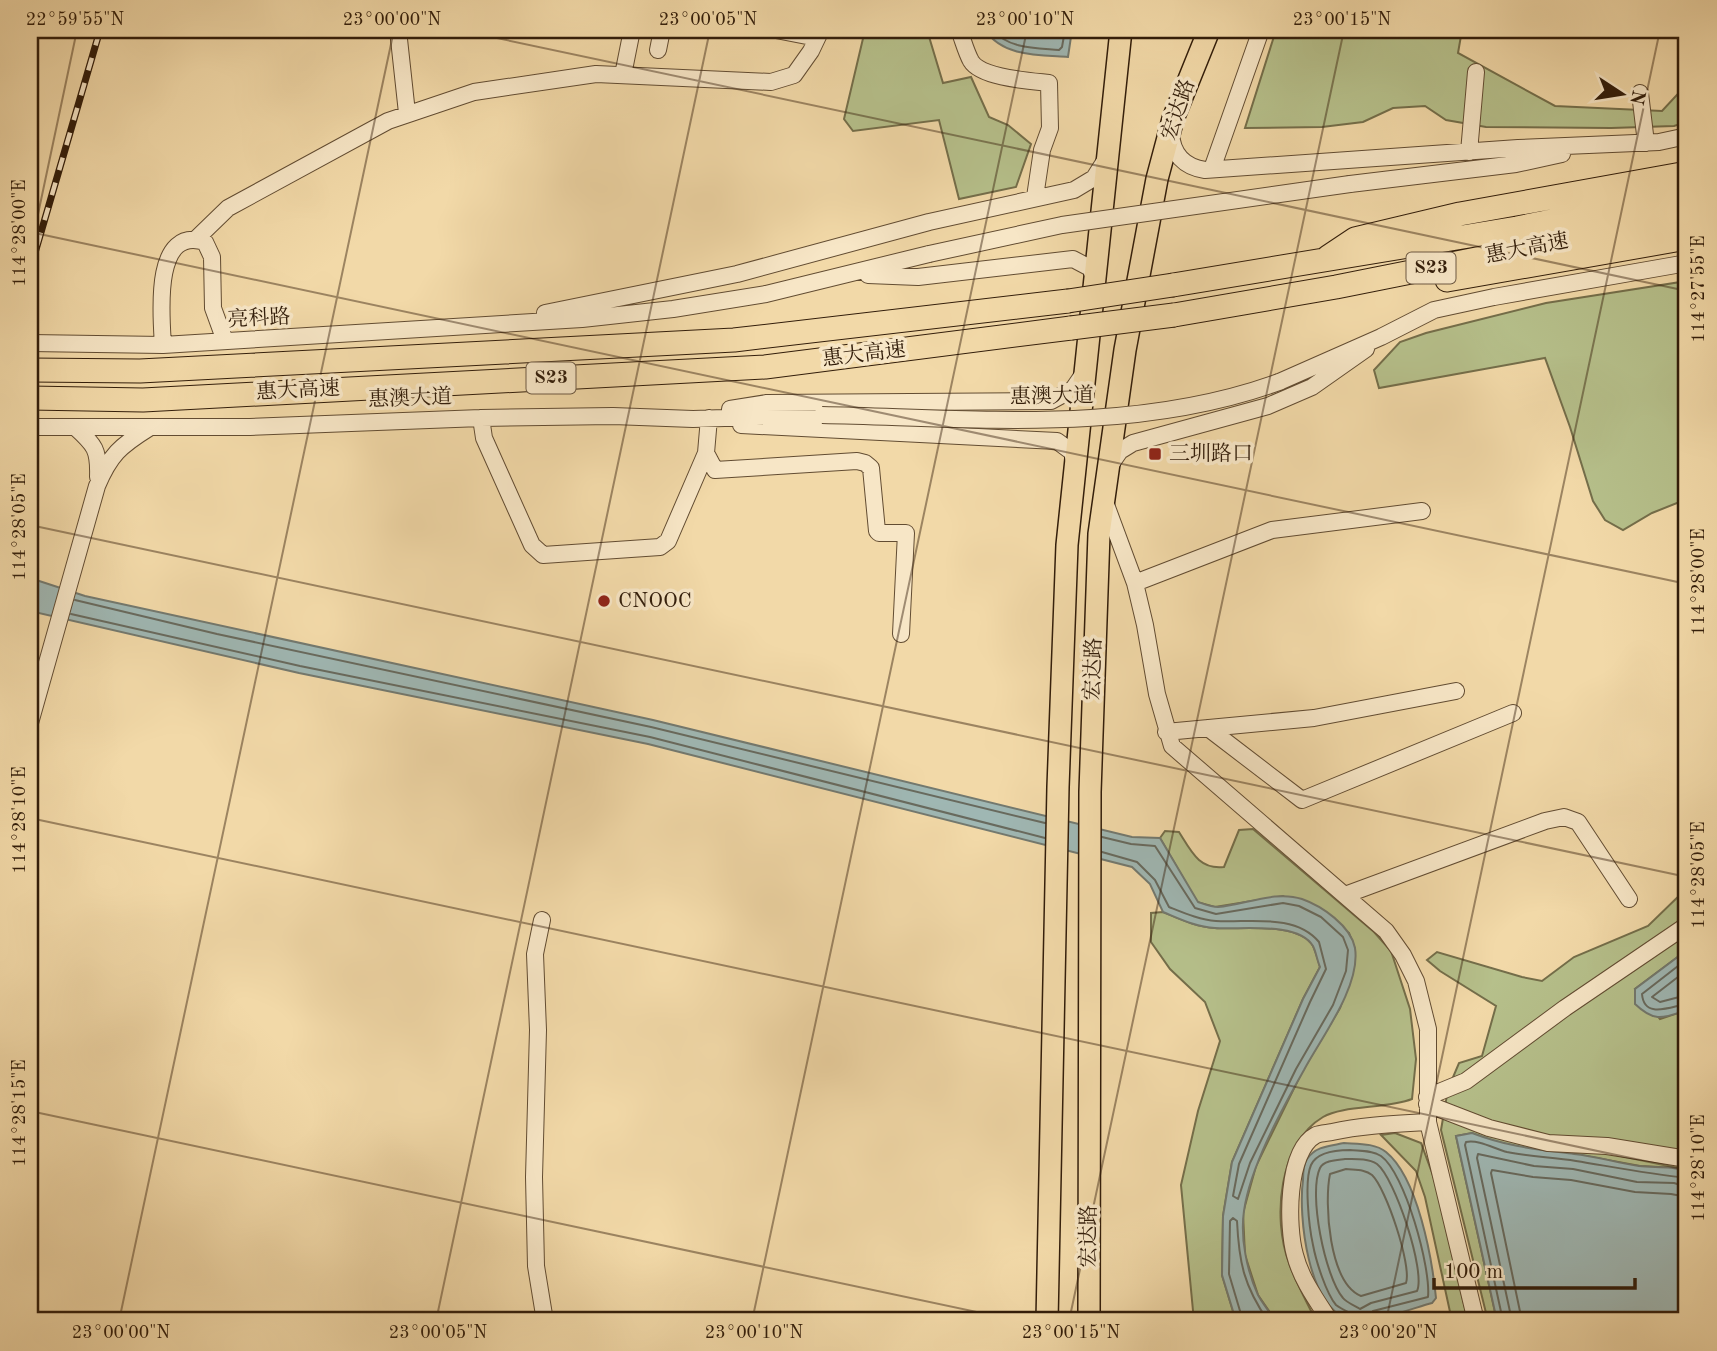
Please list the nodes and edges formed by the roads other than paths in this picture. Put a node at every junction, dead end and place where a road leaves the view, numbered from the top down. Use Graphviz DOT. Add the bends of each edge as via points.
graph roads {
  1 [pos="398,30"];
  2 [pos="632,30"];
  3 [pos="662,30"];
  4 [pos="776,30"];
  5 [pos="959,30"];
  6 [pos="1121,30"];
  7 [pos="1209,30"];
  8 [pos="1261,30"];
  9 [pos="819,34"];
  10 [pos="658,50"];
  11 [pos="1476,72"];
  12 [pos="623,75"];
  13 [pos="1640,93"];
  14 [pos="407,113"];
  15 [pos="1173,119"];
  16 [pos="1687,136"];
  17 [pos="1646,143"];
  18 [pos="1110,146"];
  19 [pos="1588,147"];
  20 [pos="1469,152"];
  21 [pos="1212,169"];
  22 [pos="1687,173"];
  23 [pos="1687,194"];
  24 [pos="1035,197"];
  25 [pos="1687,217"];
  26 [pos="1687,238"];
  27 [pos="196,240"];
  28 [pos="1323,260"];
  29 [pos="1687,263"];
  30 [pos="851,274"];
  31 [pos="1095,279"];
  32 [pos="1336,287"];
  33 [pos="491,324"];
  34 [pos="1381,337"];
  35 [pos="225,341"];
  36 [pos="30,343"];
  37 [pos="163,345"];
  38 [pos="1086,369"];
  39 [pos="30,370"];
  40 [pos="30,398"];
  41 [pos="481,418"];
  42 [pos="709,418"];
  43 [pos="30,427"];
  44 [pos="151,427"];
  45 [pos="75,428"];
  46 [pos="706,453"];
  47 [pos="1074,469"];
  48 [pos="1108,472"];
  49 [pos="97,486"];
  50 [pos="1104,499"];
  51 [pos="1422,511"];
  52 [pos="1135,583"];
  53 [pos="901,634"];
  54 [pos="1456,691"];
  55 [pos="1513,713"];
  56 [pos="30,723"];
  57 [pos="1208,728"];
  58 [pos="1166,732"];
  59 [pos="1345,895"];
  60 [pos="1629,899"];
  61 [pos="542,920"];
  62 [pos="1687,925"];
  63 [pos="1427,1101"];
  64 [pos="1428,1122"];
  65 [pos="1687,1159"];
  66 [pos="545,1321"];
  67 [pos="1047,1321"];
  68 [pos="1089,1321"];
  69 [pos="1330,1321"];
  70 [pos="1476,1321"];
  1 -- 14 [label="street"];
  2 -- 12 [label="street"];
  3 -- 10 [label="street"];
  4 -- 9 [label="street"];
  5 -- 24 [label="street" via="972,64 1014,79 1049,83 1050,128"];
  6 -- 18 [label="main road, 宏达路"];
  7 -- 15 [label="main road, 宏达路"];
  8 -- 21 [label="street"];
  9 -- 12 [label="street" via="794,75 771,82"];
  11 -- 20 [label="street"];
  12 -- 14 [label="street" via="474,92"];
  13 -- 17 [label="street"];
  14 -- 27 [label="street" via="228,208"];
  15 -- 21 [label="street" via="1171,143 1179,158 1191,167"];
  15 -- 48 [label="main road, 宏达路" via="1125,350"];
  16 -- 17 [label="street"];
  17 -- 19 [label="street"];
  18 -- 24 [label="street" via="1105,163 1088,183"];
  18 -- 31 [label="main road, 宏达路"];
  19 -- 20 [label="street"];
  19 -- 30 [label="street, bridge" via="1516,164 1062,225"];
  20 -- 21 [label="street"];
  22 -- 28 [label="highway" via="1355,239"];
  23 -- 28 [label="highway, 惠大高速 / S23"];
  24 -- 33 [label="street" via="737,274"];
  25 -- 32 [label="highway, 惠大高速 / S23"];
  26 -- 32 [label="highway" via="1391,289"];
  27 -- 35 [label="street" via="205,242 212,257 213,308"];
  27 -- 37 [label="street" via="181,241 165,270"];
  28 -- 39 [label="highway, 惠大高速 / S23, bridge" via="1068,301 734,340 139,371"];
  29 -- 34 [label="street" via="1434,310"];
  30 -- 31 [label="street" via="918,277 1073,259 1090,268"];
  30 -- 33 [label="street" via="673,309"];
  31 -- 38 [label="main road, 宏达路"];
  32 -- 40 [label="highway, 惠大高速 / S23, bridge" via="1174,315 765,367 142,400"];
  33 -- 35 [label="street, 亮科路"];
  34 -- 42 [label="street, 惠澳大道, bridge" via="1279,382 1211,402 1123,417"];
  34 -- 48 [label="street" via="1312,387 1268,406 1133,443 1114,457"];
  35 -- 37 [label="street, 亮科路"];
  36 -- 37 [label="street, 亮科路"];
  38 -- 42 [label="street" via="1073,389 1051,401 767,403 722,410"];
  38 -- 47 [label="main road, 宏达路"];
  41 -- 42 [label="street, 惠澳大道"];
  41 -- 44 [label="street, 惠澳大道"];
  41 -- 46 [label="street" via="484,438 532,545 543,555 660,547 672,533"];
  42 -- 46 [label="street"];
  42 -- 47 [label="street" via="777,429 1057,441 1072,452"];
  43 -- 45 [label="street, 惠澳大道"];
  44 -- 45 [label="street, 惠澳大道"];
  44 -- 49 [label="street" via="117,450"];
  45 -- 49 [label="street" via="99,455"];
  46 -- 53 [label="street" via="715,470 857,461 871,468 877,531 906,533"];
  47 -- 67 [label="main road, 宏达路" via="1066,545 1058,788"];
  48 -- 50 [label="main road, 宏达路"];
  49 -- 56 [label="street"];
  50 -- 52 [label="street"];
  50 -- 68 [label="main road, 宏达路" via="1090,792"];
  51 -- 52 [label="street" via="1272,530"];
  52 -- 58 [label="street"];
  54 -- 57 [label="street" via="1314,718"];
  55 -- 57 [label="street" via="1302,800"];
  57 -- 58 [label="street"];
  58 -- 59 [label="street" via="1172,746"];
  59 -- 60 [label="street" via="1564,817 1578,822"];
  59 -- 63 [label="street" via="1386,931 1416,981 1428,1029"];
  61 -- 66 [label="street" via="535,954 534,1177 536,1266"];
  62 -- 63 [label="street" via="1466,1081"];
  63 -- 64 [label="street"];
  63 -- 65 [label="street" via="1489,1128 1548,1143 1607,1146"];
  64 -- 69 [label="street" via="1316,1135 1302,1150 1290,1194 1295,1256"];
  64 -- 70 [label="street"];
}
